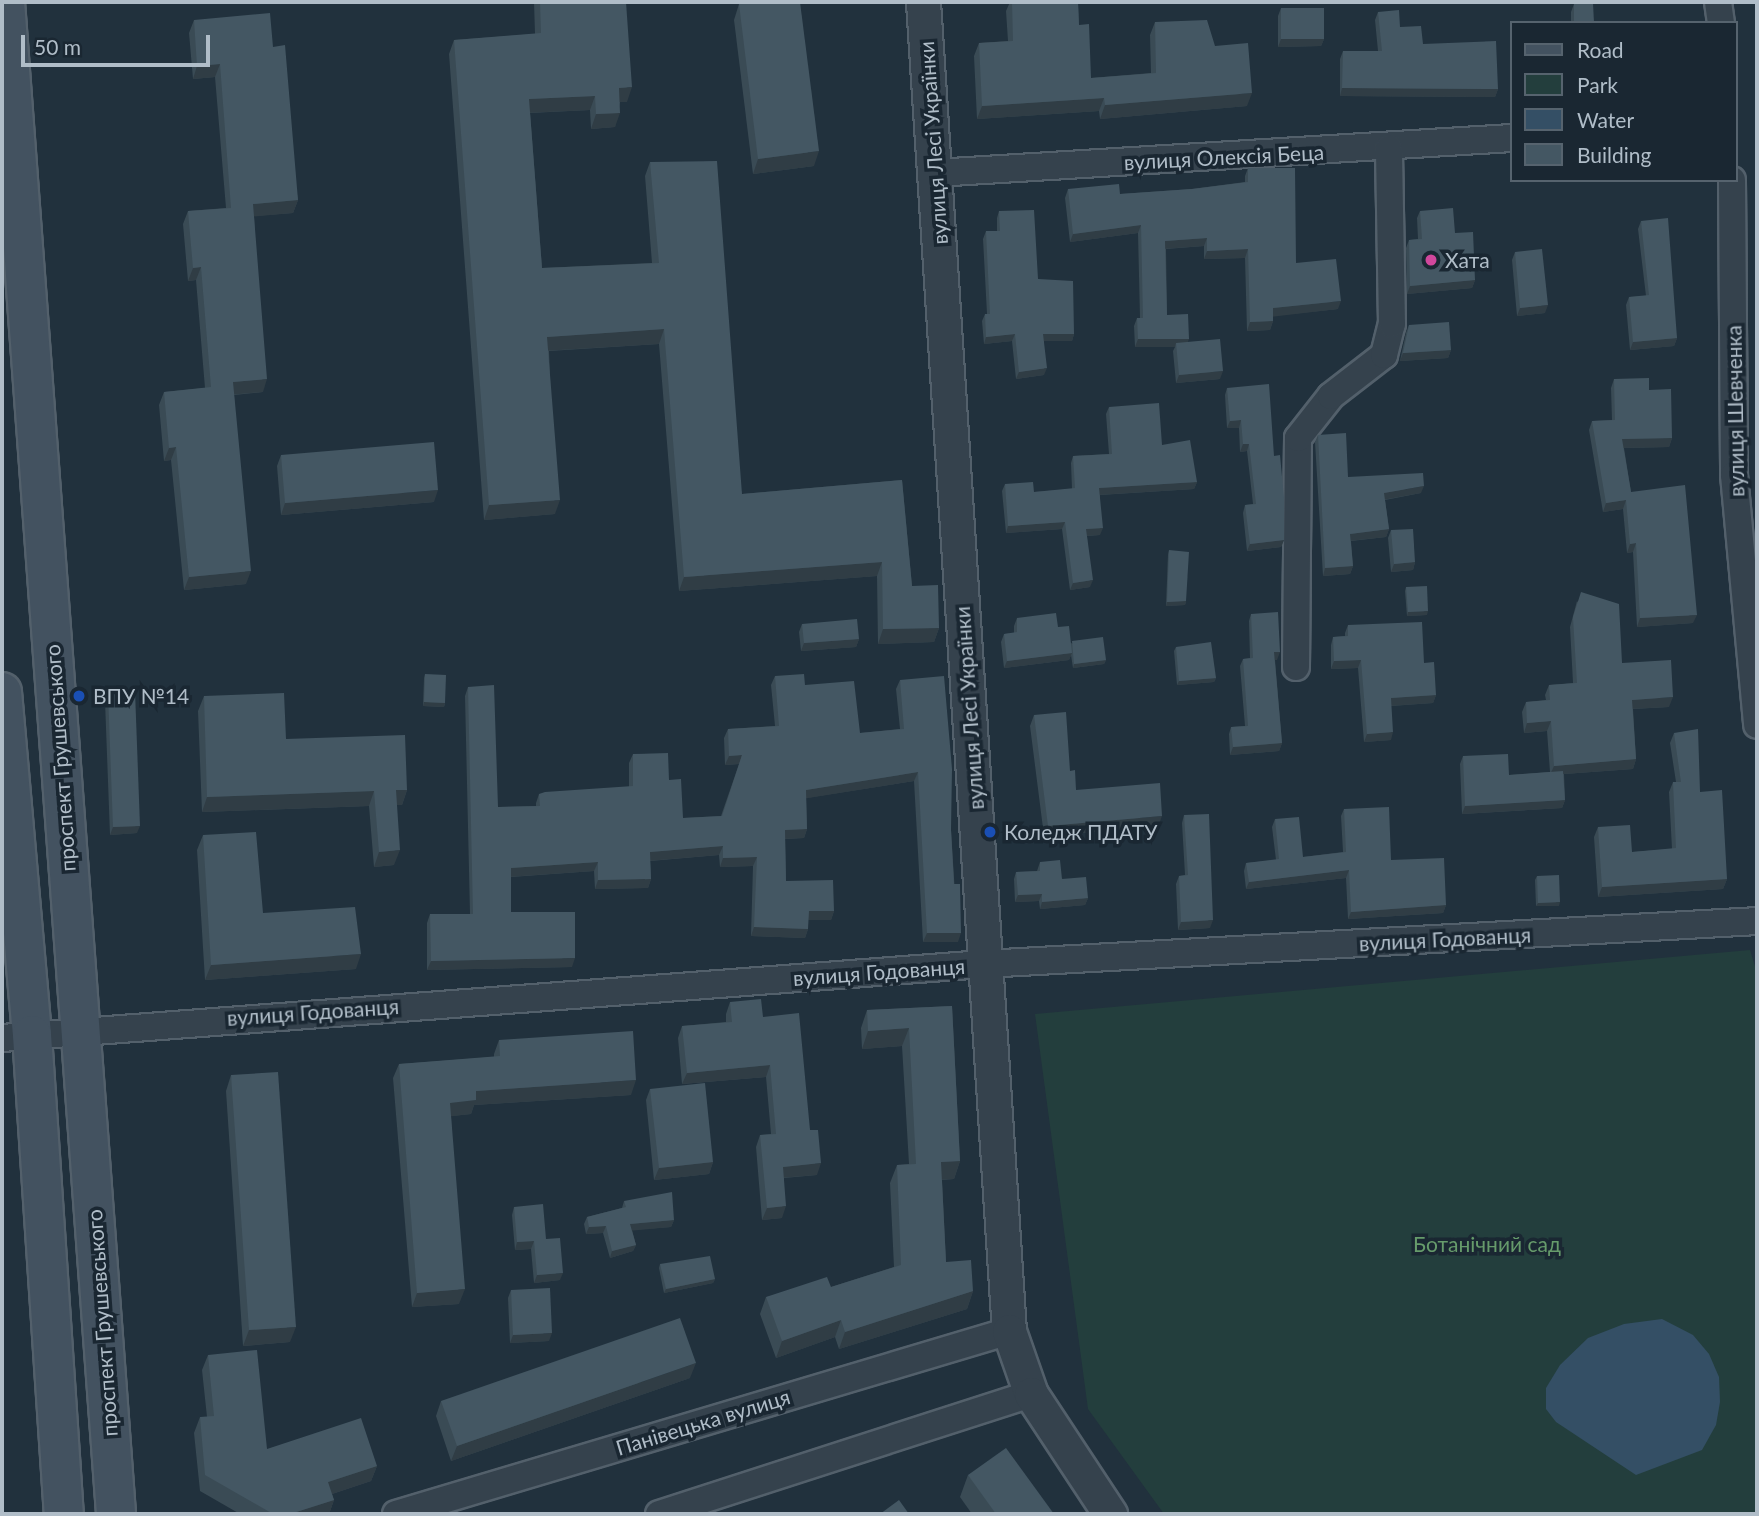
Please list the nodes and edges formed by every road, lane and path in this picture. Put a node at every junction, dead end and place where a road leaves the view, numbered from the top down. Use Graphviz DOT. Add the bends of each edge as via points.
graph roads {
  1 [pos="5,2"];
  2 [pos="923,2"];
  3 [pos="1718,2"];
  4 [pos="1721,21"];
  5 [pos="1510,138"];
  6 [pos="1389,148"];
  7 [pos="935,173"];
  8 [pos="1732,182"];
  9 [pos="1296,667"];
  10 [pos="2,692"];
  11 [pos="1757,725"];
  12 [pos="1757,921"];
  13 [pos="984,964"];
  14 [pos="80,1031"];
  15 [pos="17,1036"];
  16 [pos="1009,1331"];
  17 [pos="1031,1394"];
  18 [pos="64,1514"];
  19 [pos="116,1514"];
  20 [pos="396,1514"];
  21 [pos="659,1514"];
  22 [pos="1110,1514"];
  1 -- 14 [label="main road, проспект Грушевського"];
  2 -- 7 [label="street, вулиця Лесі Українки"];
  3 -- 4 [label="street"];
  5 -- 6 [label="street, вулиця Олексія Беца"];
  6 -- 7 [label="street, вулиця Олексія Беца"];
  6 -- 9 [label="street" via="1392,324 1384,355 1331,396 1298,438"];
  7 -- 13 [label="street, вулиця Лесі Українки"];
  8 -- 11 [label="street, вулиця Шевченка" via="1734,475"];
  10 -- 15 [label="main road"];
  12 -- 13 [label="street, вулиця Годованця"];
  13 -- 14 [label="street, вулиця Годованця"];
  13 -- 16 [label="street, вулиця Лесі Українки"];
  14 -- 15 [label="street, вулиця Годованця"];
  14 -- 19 [label="main road, проспект Грушевського"];
  15 -- 18 [label="main road"];
  16 -- 17 [label="street, вулиця Лесі Українки"];
  16 -- 20 [label="street, Панівецька вулиця"];
  17 -- 21 [label="street"];
  17 -- 22 [label="street, вулиця Лесі Українки"];
}
